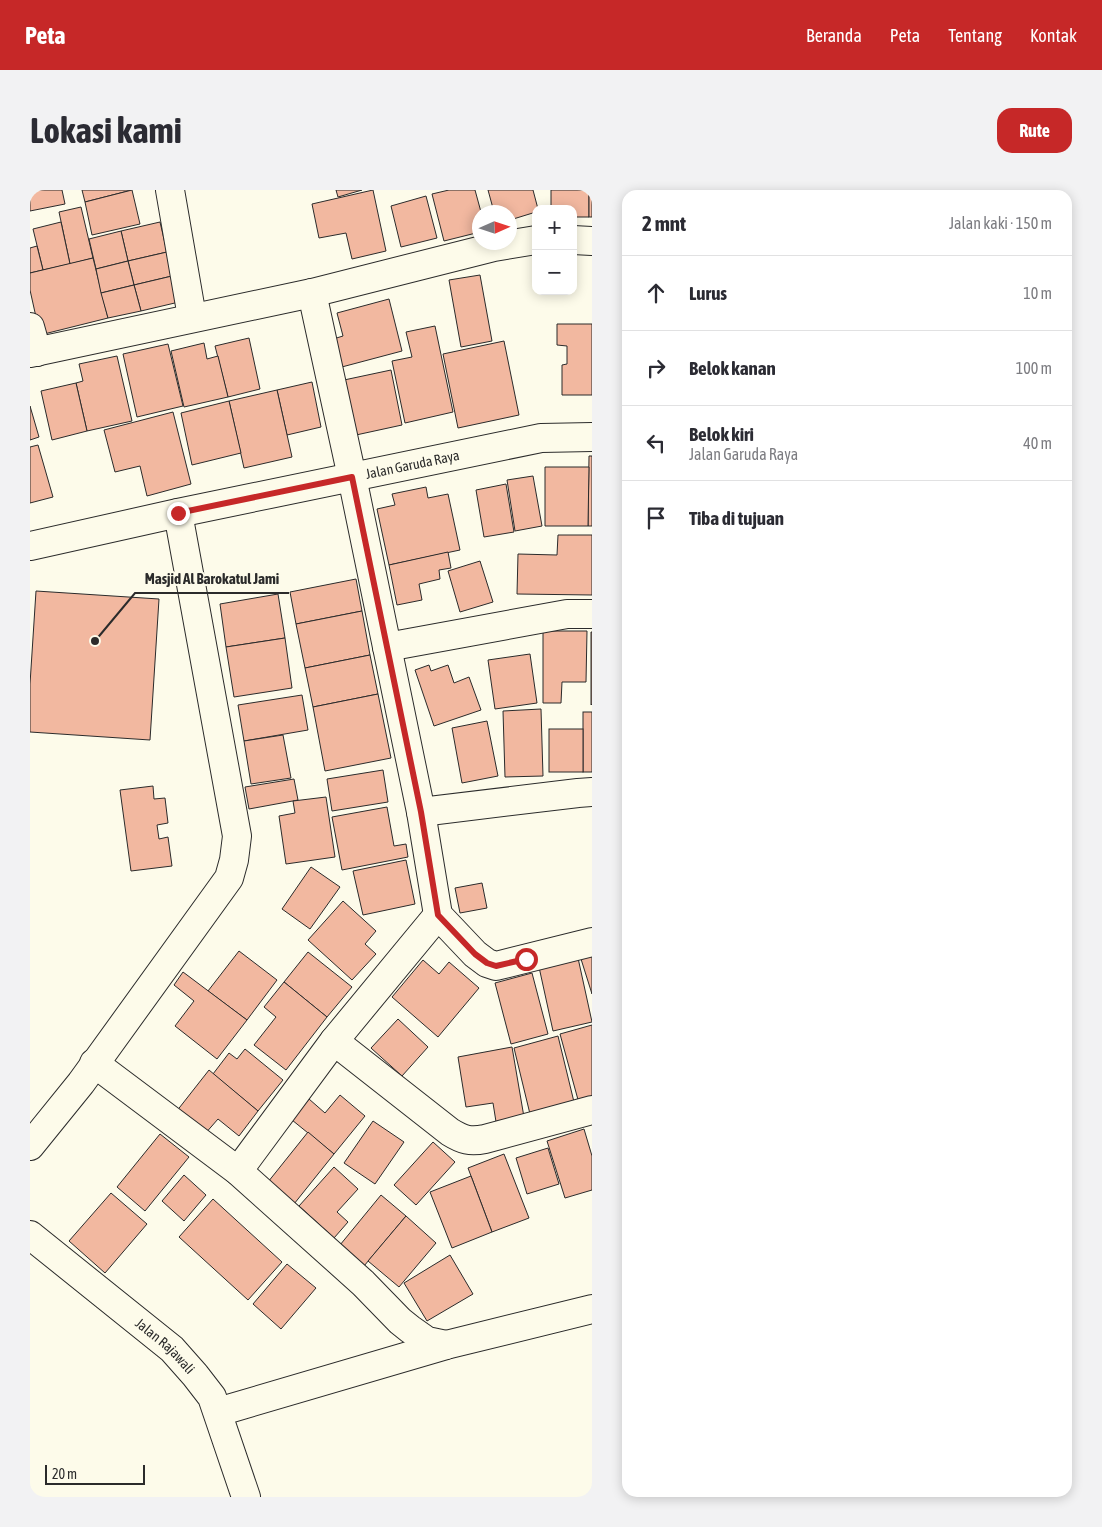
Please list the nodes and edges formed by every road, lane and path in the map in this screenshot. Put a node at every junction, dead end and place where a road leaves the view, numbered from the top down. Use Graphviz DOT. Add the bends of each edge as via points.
graph roads {
  1 [pos="170,190"];
  2 [pos="577,240"];
  3 [pos="532,241"];
  4 [pos="592,241"];
  5 [pos="312,293"];
  6 [pos="192,317"];
  7 [pos="32,344"];
  8 [pos="592,437"];
  9 [pos="352,477"];
  10 [pos="178,513"];
  11 [pos="30,546"];
  12 [pos="592,614"];
  13 [pos="387,647"];
  14 [pos="592,792"];
  15 [pos="421,812"];
  16 [pos="438,915"];
  17 [pos="592,942"];
  18 [pos="334,1041"];
  19 [pos="94,1063"];
  20 [pos="592,1110"];
  21 [pos="30,1146"];
  22 [pos="238,1171"];
  23 [pos="30,1235"];
  24 [pos="592,1310"];
  25 [pos="446,1345"];
  26 [pos="218,1412"];
  27 [pos="246,1497"];
  1 -- 6 [label="street"];
  2 -- 4 [label="street"];
  3 -- 5 [label="street"];
  5 -- 6 [label="street"];
  5 -- 9 [label="street"];
  6 -- 7 [label="street"];
  8 -- 9 [label="street, Jalan Garuda Raya" via="541,438"];
  9 -- 10 [label="street, Jalan Garuda Raya"];
  9 -- 13 [label="street"];
  10 -- 11 [label="street, Jalan Garuda Raya"];
  10 -- 19 [label="street" via="236,828 234,860 229,878"];
  12 -- 13 [label="street" via="568,614"];
  13 -- 15 [label="street"];
  14 -- 15 [label="street"];
  15 -- 16 [label="street"];
  16 -- 17 [label="street" via="475,954 496,966"];
  16 -- 18 [label="street"];
  18 -- 20 [label="street" via="463,1140 485,1139"];
  18 -- 22 [label="street"];
  19 -- 21 [label="street"];
  19 -- 22 [label="street"];
  22 -- 25 [label="street" via="363,1283 400,1321 427,1341"];
  23 -- 26 [label="street, Jalan Rajawali" via="172,1350 212,1397"];
  24 -- 25 [label="street"];
  25 -- 26 [label="street"];
  26 -- 27 [label="street, Jalan Rajawali"];
}
